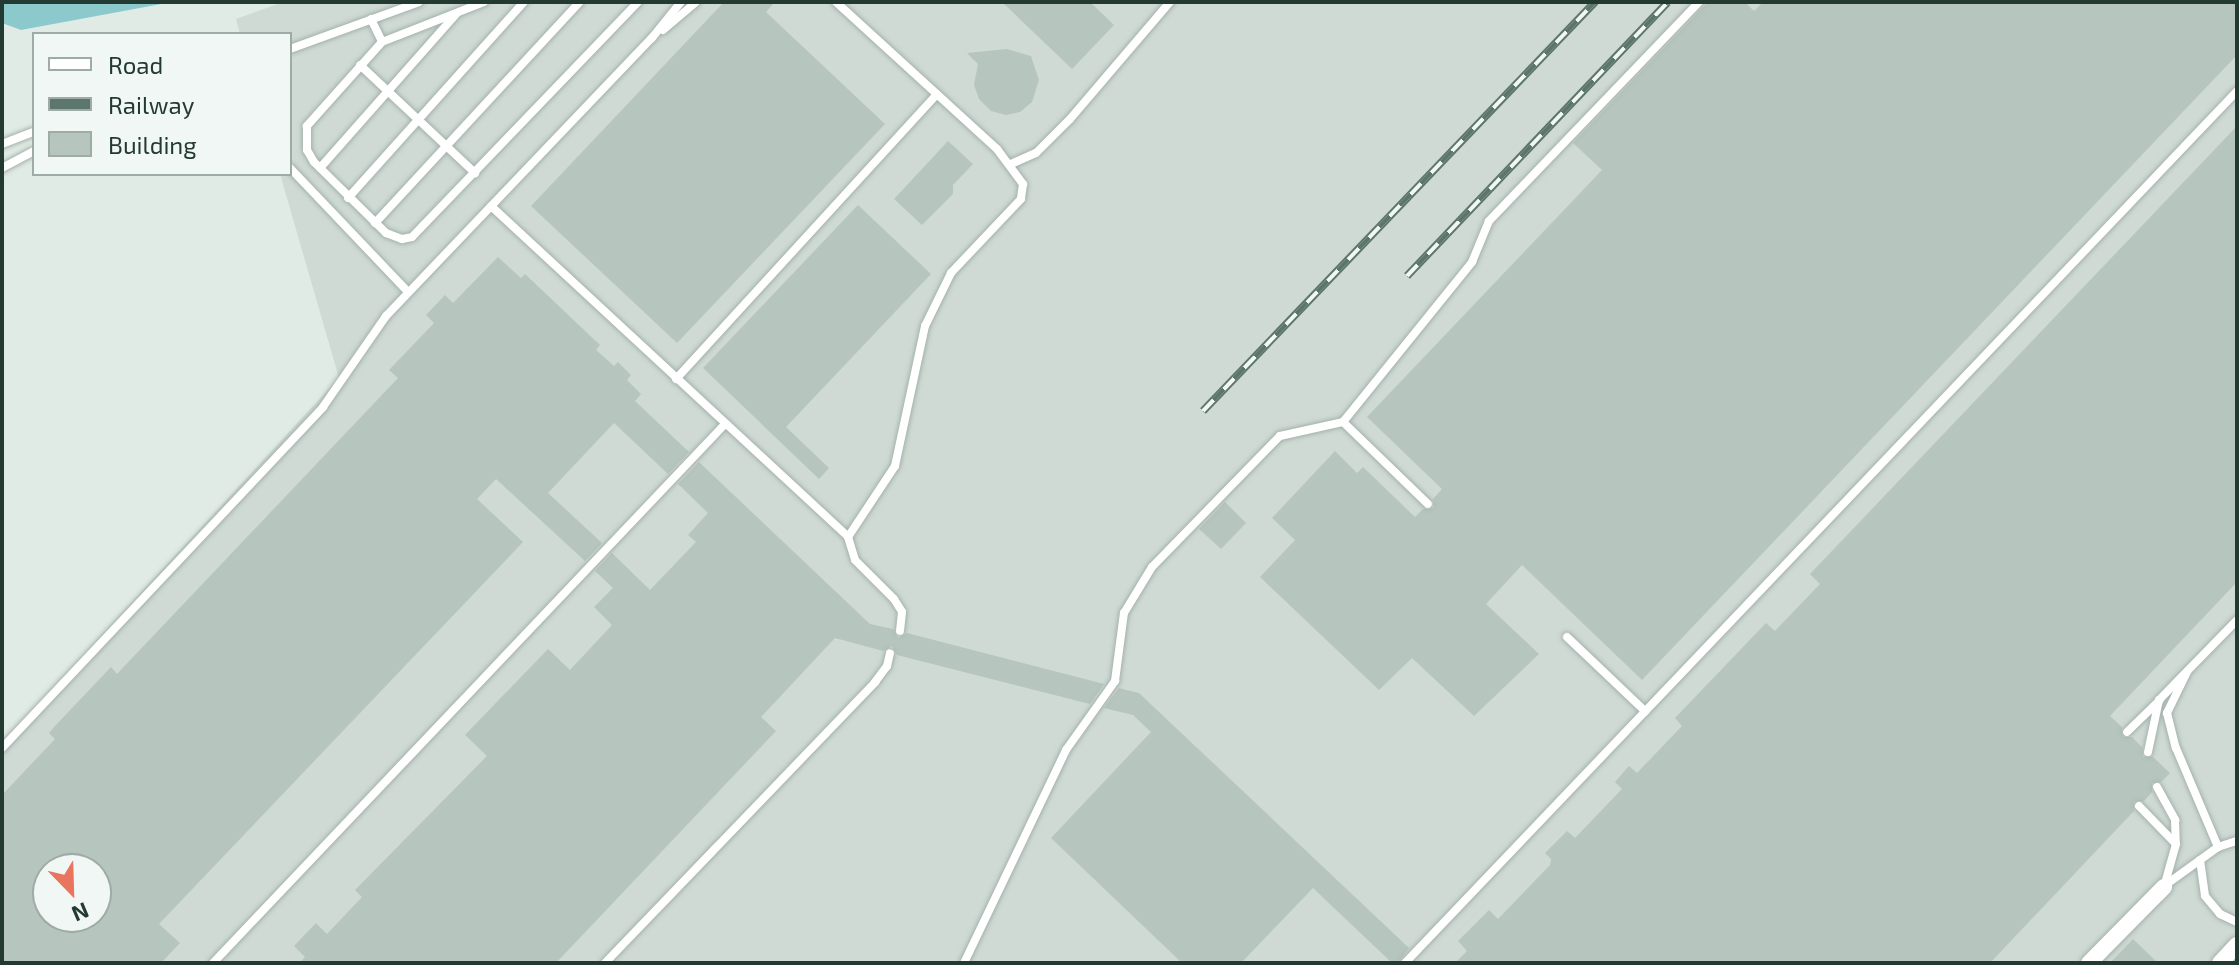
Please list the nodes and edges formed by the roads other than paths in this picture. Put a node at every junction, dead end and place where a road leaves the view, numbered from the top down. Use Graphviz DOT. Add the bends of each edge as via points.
graph roads {
  1 [pos="419,2"];
  2 [pos="484,2"];
  3 [pos="524,2"];
  4 [pos="580,2"];
  5 [pos="638,2"];
  6 [pos="681,2"];
  7 [pos="696,2"];
  8 [pos="836,2"];
  9 [pos="1170,2"];
  10 [pos="1699,2"];
  11 [pos="458,12"];
  12 [pos="371,19"];
  13 [pos="652,38"];
  14 [pos="382,42"];
  15 [pos="292,48"];
  16 [pos="360,65"];
  17 [pos="2237,91"];
  18 [pos="389,92"];
  19 [pos="937,94"];
  20 [pos="419,120"];
  21 [pos="32,133"];
  22 [pos="2,144"];
  23 [pos="446,146"];
  24 [pos="32,152"];
  25 [pos="1011,164"];
  26 [pos="2,168"];
  27 [pos="320,168"];
  28 [pos="292,170"];
  29 [pos="475,173"];
  30 [pos="348,198"];
  31 [pos="491,206"];
  32 [pos="375,223"];
  33 [pos="408,292"];
  34 [pos="676,379"];
  35 [pos="1343,422"];
  36 [pos="725,424"];
  37 [pos="1428,504"];
  38 [pos="848,537"];
  39 [pos="2237,620"];
  40 [pos="900,631"];
  41 [pos="1567,637"];
  42 [pos="890,653"];
  43 [pos="2187,672"];
  44 [pos="2159,700"];
  45 [pos="1645,711"];
  46 [pos="2127,732"];
  47 [pos="2,748"];
  48 [pos="2148,752"];
  49 [pos="2157,787"];
  50 [pos="2139,806"];
  51 [pos="2237,841"];
  52 [pos="2176,844"];
  53 [pos="2218,847"];
  54 [pos="2200,860"];
  55 [pos="2164,887"];
  56 [pos="2237,922"];
  57 [pos="2237,945"];
  58 [pos="213,963"];
  59 [pos="605,963"];
  60 [pos="964,963"];
  61 [pos="1405,963"];
  62 [pos="2089,963"];
  63 [pos="2220,963"];
  1 -- 12 [label="lane"];
  2 -- 11 [label="lane"];
  3 -- 20 [label="lane"];
  4 -- 23 [label="lane"];
  5 -- 29 [label="lane"];
  6 -- 13 [label="lane"];
  7 -- 13 [label="lane"];
  8 -- 19 [label="lane"];
  9 -- 25 [label="lane" via="1070,119 1036,153"];
  10 -- 35 [label="lane" via="1489,221 1472,262"];
  11 -- 14 [label="lane"];
  11 -- 18 [label="lane"];
  12 -- 14 [label="lane"];
  12 -- 15 [label="lane"];
  13 -- 31 [label="lane"];
  14 -- 16 [label="lane"];
  16 -- 18 [label="lane"];
  16 -- 27 [label="lane" via="307,126 307,150"];
  17 -- 45 [label="lane"];
  18 -- 20 [label="lane"];
  18 -- 27 [label="lane"];
  19 -- 25 [label="lane"];
  19 -- 34 [label="lane"];
  20 -- 23 [label="lane"];
  20 -- 30 [label="lane"];
  21 -- 22 [label="lane"];
  23 -- 29 [label="lane"];
  23 -- 32 [label="lane"];
  24 -- 26 [label="lane"];
  25 -- 38 [label="lane" via="1023,184 1021,199 951,273 925,326 895,466"];
  27 -- 30 [label="lane"];
  28 -- 33 [label="lane"];
  29 -- 32 [label="lane" via="412,237 386,233"];
  30 -- 32 [label="lane"];
  31 -- 33 [label="lane"];
  31 -- 34 [label="lane"];
  33 -- 47 [label="lane" via="323,407"];
  34 -- 36 [label="lane"];
  35 -- 37 [label="lane"];
  35 -- 60 [label="lane" via="1280,436 1152,567 1124,613 1115,681 1066,750"];
  36 -- 38 [label="lane"];
  36 -- 58 [label="lane"];
  38 -- 40 [label="lane" via="855,560 902,612"];
  39 -- 43 [label="lane"];
  41 -- 45 [label="lane"];
  42 -- 59 [label="lane" via="875,682"];
  43 -- 44 [label="lane"];
  43 -- 53 [label="lane" via="2167,713 2176,748"];
  44 -- 46 [label="lane"];
  44 -- 48 [label="lane"];
  45 -- 61 [label="lane"];
  49 -- 52 [label="lane" via="2175,820"];
  50 -- 52 [label="lane"];
  51 -- 53 [label="lane"];
  52 -- 55 [label="lane"];
  53 -- 54 [label="lane"];
  54 -- 55 [label="lane"];
  54 -- 56 [label="lane" via="2205,896 2220,914"];
  55 -- 62 [label="street"];
  57 -- 63 [label="street"];
}
